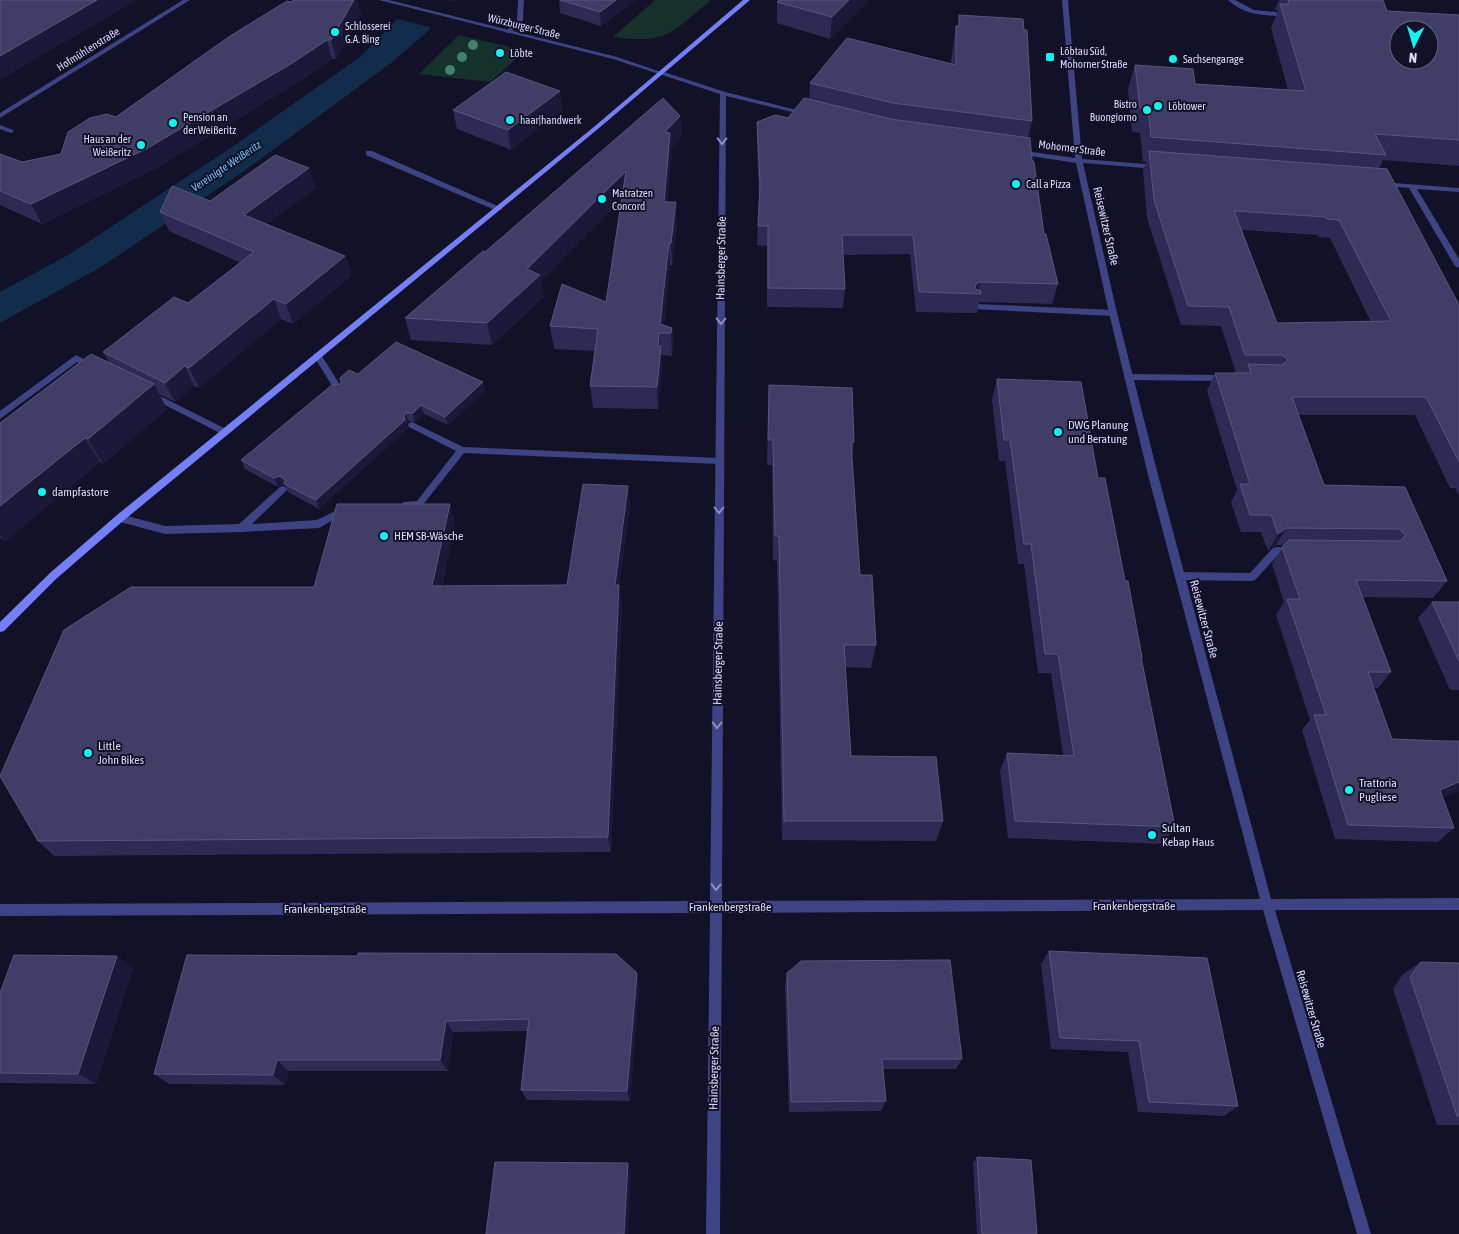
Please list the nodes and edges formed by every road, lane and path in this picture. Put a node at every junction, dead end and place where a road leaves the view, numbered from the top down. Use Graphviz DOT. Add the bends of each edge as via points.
graph roads {
  1 [pos="187,0"];
  2 [pos="384,0"];
  3 [pos="521,0"];
  4 [pos="747,0"];
  5 [pos="1065,0"];
  6 [pos="1231,0"];
  7 [pos="1276,14"];
  8 [pos="508,32"];
  9 [pos="661,73"];
  10 [pos="723,93"];
  11 [pos="0,116"];
  12 [pos="816,116"];
  13 [pos="0,127"];
  14 [pos="11,131"];
  15 [pos="1011,152"];
  16 [pos="369,153"];
  17 [pos="1079,161"];
  18 [pos="1167,168"];
  19 [pos="1373,184"];
  20 [pos="1412,187"];
  21 [pos="1459,190"];
  22 [pos="498,208"];
  23 [pos="1459,266"];
  24 [pos="976,307"];
  25 [pos="1112,312"];
  26 [pos="317,355"];
  27 [pos="102,371"];
  28 [pos="1128,377"];
  29 [pos="1237,378"];
  30 [pos="339,390"];
  31 [pos="146,392"];
  32 [pos="0,416"];
  33 [pos="412,425"];
  34 [pos="224,432"];
  35 [pos="462,450"];
  36 [pos="720,461"];
  37 [pos="283,489"];
  38 [pos="400,504"];
  39 [pos="353,505"];
  40 [pos="120,518"];
  41 [pos="241,528"];
  42 [pos="1304,552"];
  43 [pos="1180,576"];
  44 [pos="0,628"];
  45 [pos="1459,904"];
  46 [pos="1267,906"];
  47 [pos="716,908"];
  48 [pos="0,910"];
  49 [pos="713,1234"];
  50 [pos="1364,1234"];
  1 -- 11 [label="street, Hofmühlenstraße"];
  2 -- 8 [label="street, Würzburger Straße"];
  3 -- 8 [label="street" via="520,20"];
  4 -- 9 [label="main road"];
  5 -- 17 [label="street, Reisewitzer Straße"];
  6 -- 7 [label="street" via="1254,13"];
  8 -- 9 [label="street, Würzburger Straße" via="615,58"];
  9 -- 10 [label="street"];
  9 -- 22 [label="main road"];
  10 -- 12 [label="street"];
  10 -- 36 [label="street, Hainsberger Straße, one-way"];
  13 -- 14 [label="street"];
  15 -- 17 [label="street, Mohorner Straße"];
  16 -- 22 [label="street"];
  17 -- 18 [label="street, Mohorner Straße"];
  17 -- 25 [label="street, Reisewitzer Straße"];
  19 -- 20 [label="street"];
  20 -- 21 [label="street"];
  20 -- 23 [label="street"];
  22 -- 26 [label="main road"];
  24 -- 25 [label="street"];
  25 -- 28 [label="street, Reisewitzer Straße"];
  26 -- 30 [label="street"];
  26 -- 34 [label="main road"];
  27 -- 32 [label="street" via="76,358"];
  28 -- 29 [label="street"];
  28 -- 43 [label="street, Reisewitzer Straße"];
  31 -- 34 [label="street"];
  33 -- 35 [label="street"];
  34 -- 40 [label="main road"];
  35 -- 36 [label="street"];
  35 -- 38 [label="street" via="420,504"];
  36 -- 47 [label="street, Hainsberger Straße, one-way"];
  37 -- 41 [label="street"];
  39 -- 41 [label="street" via="319,524"];
  40 -- 41 [label="street" via="164,530"];
  40 -- 44 [label="main road" via="53,576"];
  42 -- 43 [label="street" via="1276,551 1252,577"];
  43 -- 46 [label="street, Reisewitzer Straße"];
  45 -- 46 [label="street, Frankenbergstraße"];
  46 -- 47 [label="street, Frankenbergstraße"];
  46 -- 50 [label="street, Reisewitzer Straße"];
  47 -- 48 [label="street, Frankenbergstraße"];
  47 -- 49 [label="street, Hainsberger Straße"];
}
